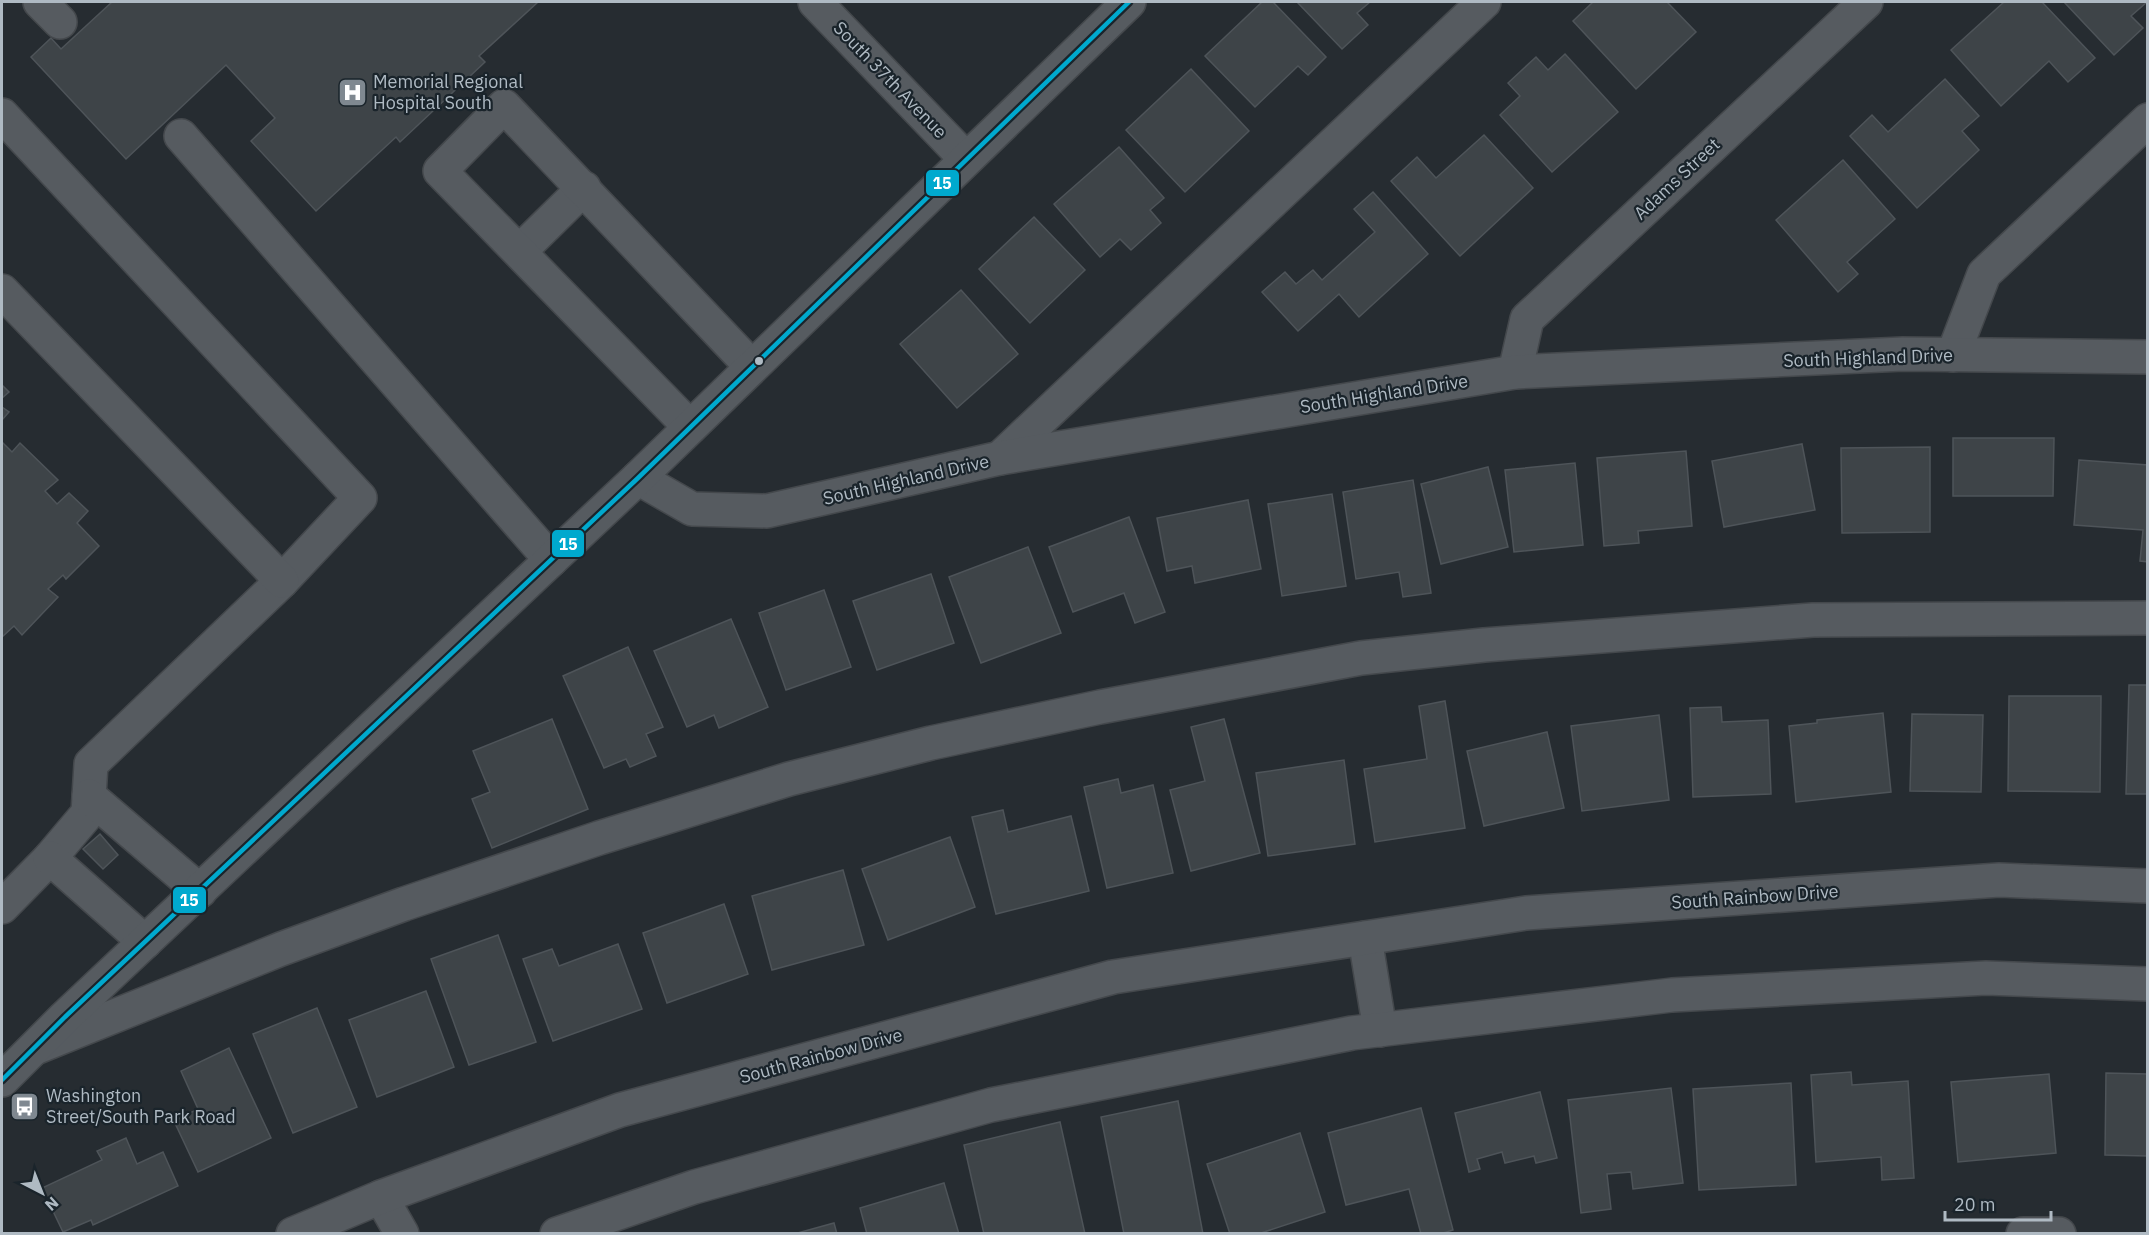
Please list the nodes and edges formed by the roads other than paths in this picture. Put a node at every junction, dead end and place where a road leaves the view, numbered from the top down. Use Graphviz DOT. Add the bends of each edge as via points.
graph roads {
  1 [pos="815,2"];
  2 [pos="1129,2"];
  3 [pos="1484,2"];
  4 [pos="1866,2"];
  5 [pos="2,115"];
  6 [pos="2148,120"];
  7 [pos="182,136"];
  8 [pos="966,159"];
  9 [pos="584,188"];
  10 [pos="520,251"];
  11 [pos="2,291"];
  12 [pos="1953,355"];
  13 [pos="2148,357"];
  14 [pos="752,367"];
  15 [pos="1515,372"];
  16 [pos="690,427"];
  17 [pos="1000,458"];
  18 [pos="638,478"];
  19 [pos="551,560"];
  20 [pos="282,581"];
  21 [pos="2148,618"];
  22 [pos="89,796"];
  23 [pos="50,858"];
  24 [pos="2148,886"];
  25 [pos="200,891"];
  26 [pos="2,907"];
  27 [pos="1365,938"];
  28 [pos="145,942"];
  29 [pos="2148,984"];
  30 [pos="1380,1030"];
  31 [pos="35,1048"];
  32 [pos="2,1080"];
  33 [pos="381,1197"];
  34 [pos="293,1233"];
  35 [pos="402,1233"];
  36 [pos="557,1233"];
  37 [pos="2023,1233"];
  38 [pos="2060,1233"];
  1 -- 8 [label="street, South 37th Avenue"];
  2 -- 8 [label="street"];
  3 -- 17 [label="street"];
  4 -- 15 [label="street, Adams Street" via="1527,319"];
  5 -- 20 [label="street" via="360,498"];
  6 -- 12 [label="street" via="1984,274"];
  7 -- 19 [label="street"];
  8 -- 14 [label="street"];
  9 -- 10 [label="street"];
  9 -- 10 [label="street" via="504,106 440,171"];
  9 -- 14 [label="street"];
  10 -- 16 [label="street"];
  11 -- 20 [label="street"];
  12 -- 13 [label="street, South Highland Drive"];
  12 -- 15 [label="street, South Highland Drive"];
  14 -- 16 [label="street"];
  15 -- 17 [label="street, South Highland Drive"];
  16 -- 18 [label="street"];
  17 -- 18 [label="street, South Highland Drive" via="767,511 692,509"];
  18 -- 19 [label="street"];
  19 -- 25 [label="street"];
  20 -- 22 [label="street" via="91,764"];
  21 -- 31 [label="street" via="1813,620 1484,645 1361,658 1100,707 931,743 789,779 599,838 292,945"];
  22 -- 23 [label="street" via="88,813"];
  22 -- 25 [label="street"];
  23 -- 26 [label="street"];
  23 -- 28 [label="street"];
  24 -- 27 [label="street, South Rainbow Drive" via="1999,880 1526,913"];
  25 -- 28 [label="street"];
  27 -- 30 [label="street"];
  27 -- 33 [label="street, South Rainbow Drive" via="1113,977 620,1110"];
  28 -- 31 [label="street"];
  29 -- 30 [label="street" via="1986,978 1672,995"];
  30 -- 36 [label="street" via="991,1105 694,1186"];
  31 -- 32 [label="street"];
  33 -- 34 [label="street, South Rainbow Drive"];
  33 -- 35 [label="street"];
  37 -- 38 [label="street"];
}
